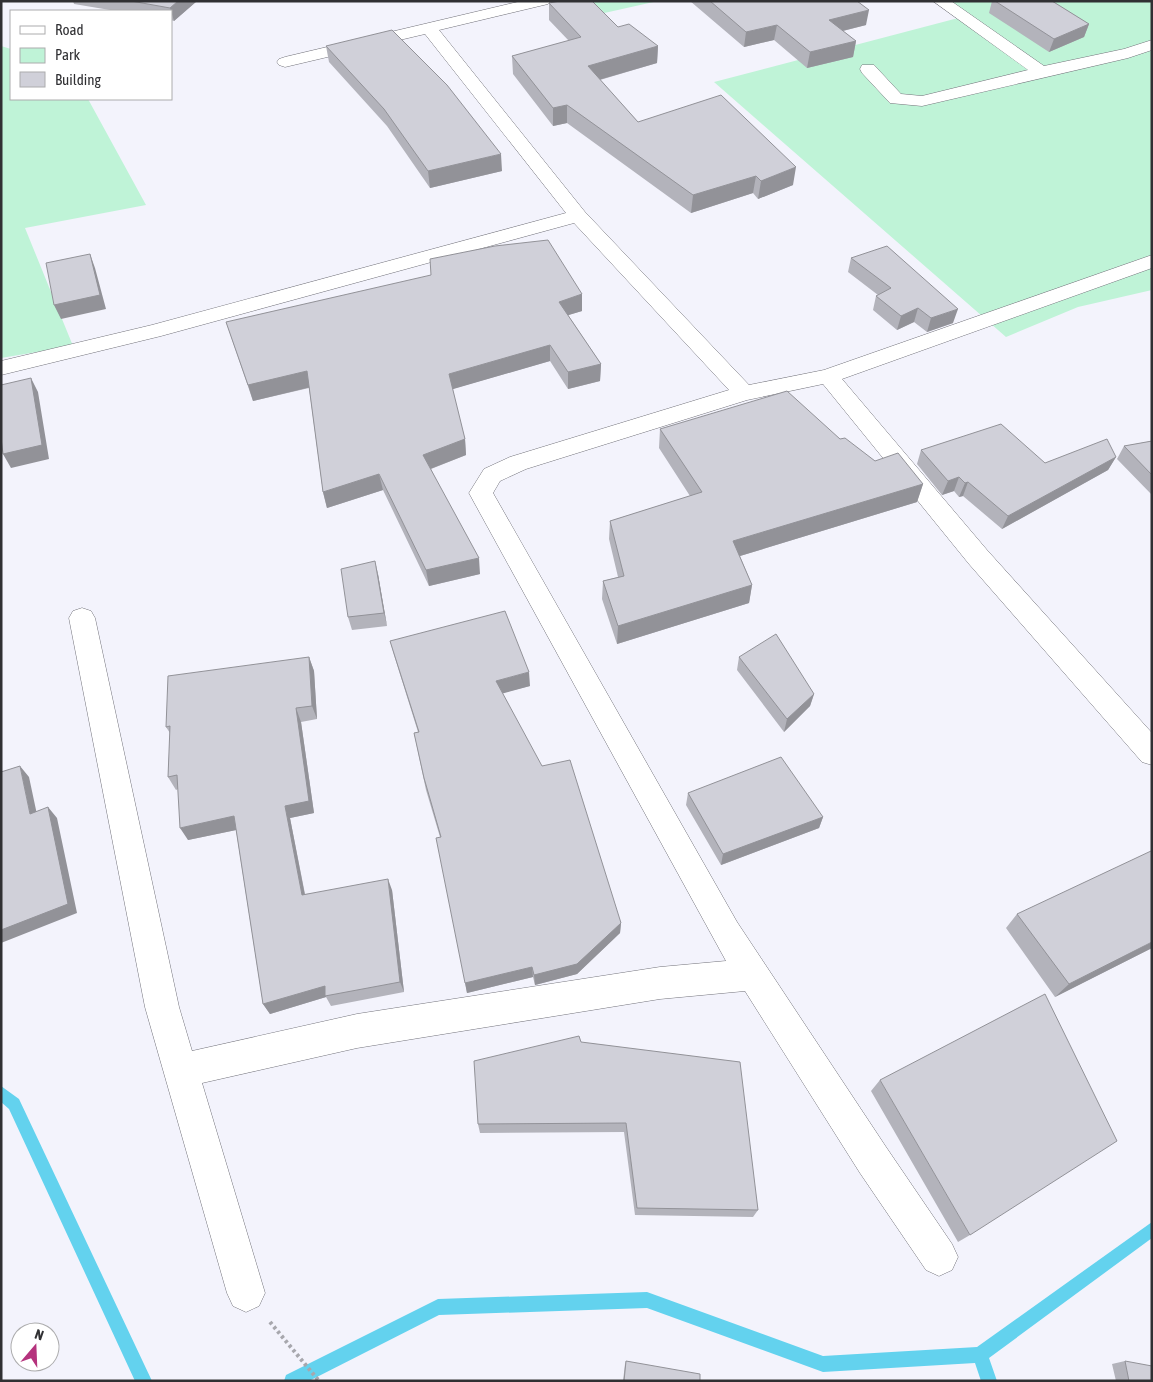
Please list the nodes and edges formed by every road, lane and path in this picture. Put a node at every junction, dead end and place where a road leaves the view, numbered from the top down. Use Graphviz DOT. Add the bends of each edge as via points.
graph roads {
  1 [pos="542,1"];
  2 [pos="941,1"];
  3 [pos="429,28"];
  4 [pos="1152,45"];
  5 [pos="285,62"];
  6 [pos="868,69"];
  7 [pos="1041,72"];
  8 [pos="578,216"];
  9 [pos="1152,261"];
  10 [pos="1,368"];
  11 [pos="828,376"];
  12 [pos="744,393"];
  13 [pos="82,618"];
  14 [pos="1152,754"];
  15 [pos="752,974"];
  16 [pos="180,1071"];
  17 [pos="939,1257"];
  18 [pos="246,1293"];
  19 [pos="286,1341"];
  20 [pos="319,1381"];
  1 -- 3 [label="street"];
  2 -- 7 [label="street"];
  3 -- 5 [label="street"];
  3 -- 8 [label="street"];
  4 -- 7 [label="street"];
  6 -- 7 [label="street" via="896,98 916,101"];
  8 -- 10 [label="street" via="154,331"];
  8 -- 12 [label="street"];
  9 -- 11 [label="street"];
  11 -- 12 [label="street"];
  11 -- 14 [label="street" via="978,557"];
  12 -- 15 [label="street" via="518,462 492,475 481,493 726,933"];
  13 -- 16 [label="street" via="162,1008"];
  15 -- 16 [label="street" via="660,983 358,1031"];
  15 -- 17 [label="street"];
  16 -- 18 [label="street"];
  19 -- 20 [label="path"];
}
